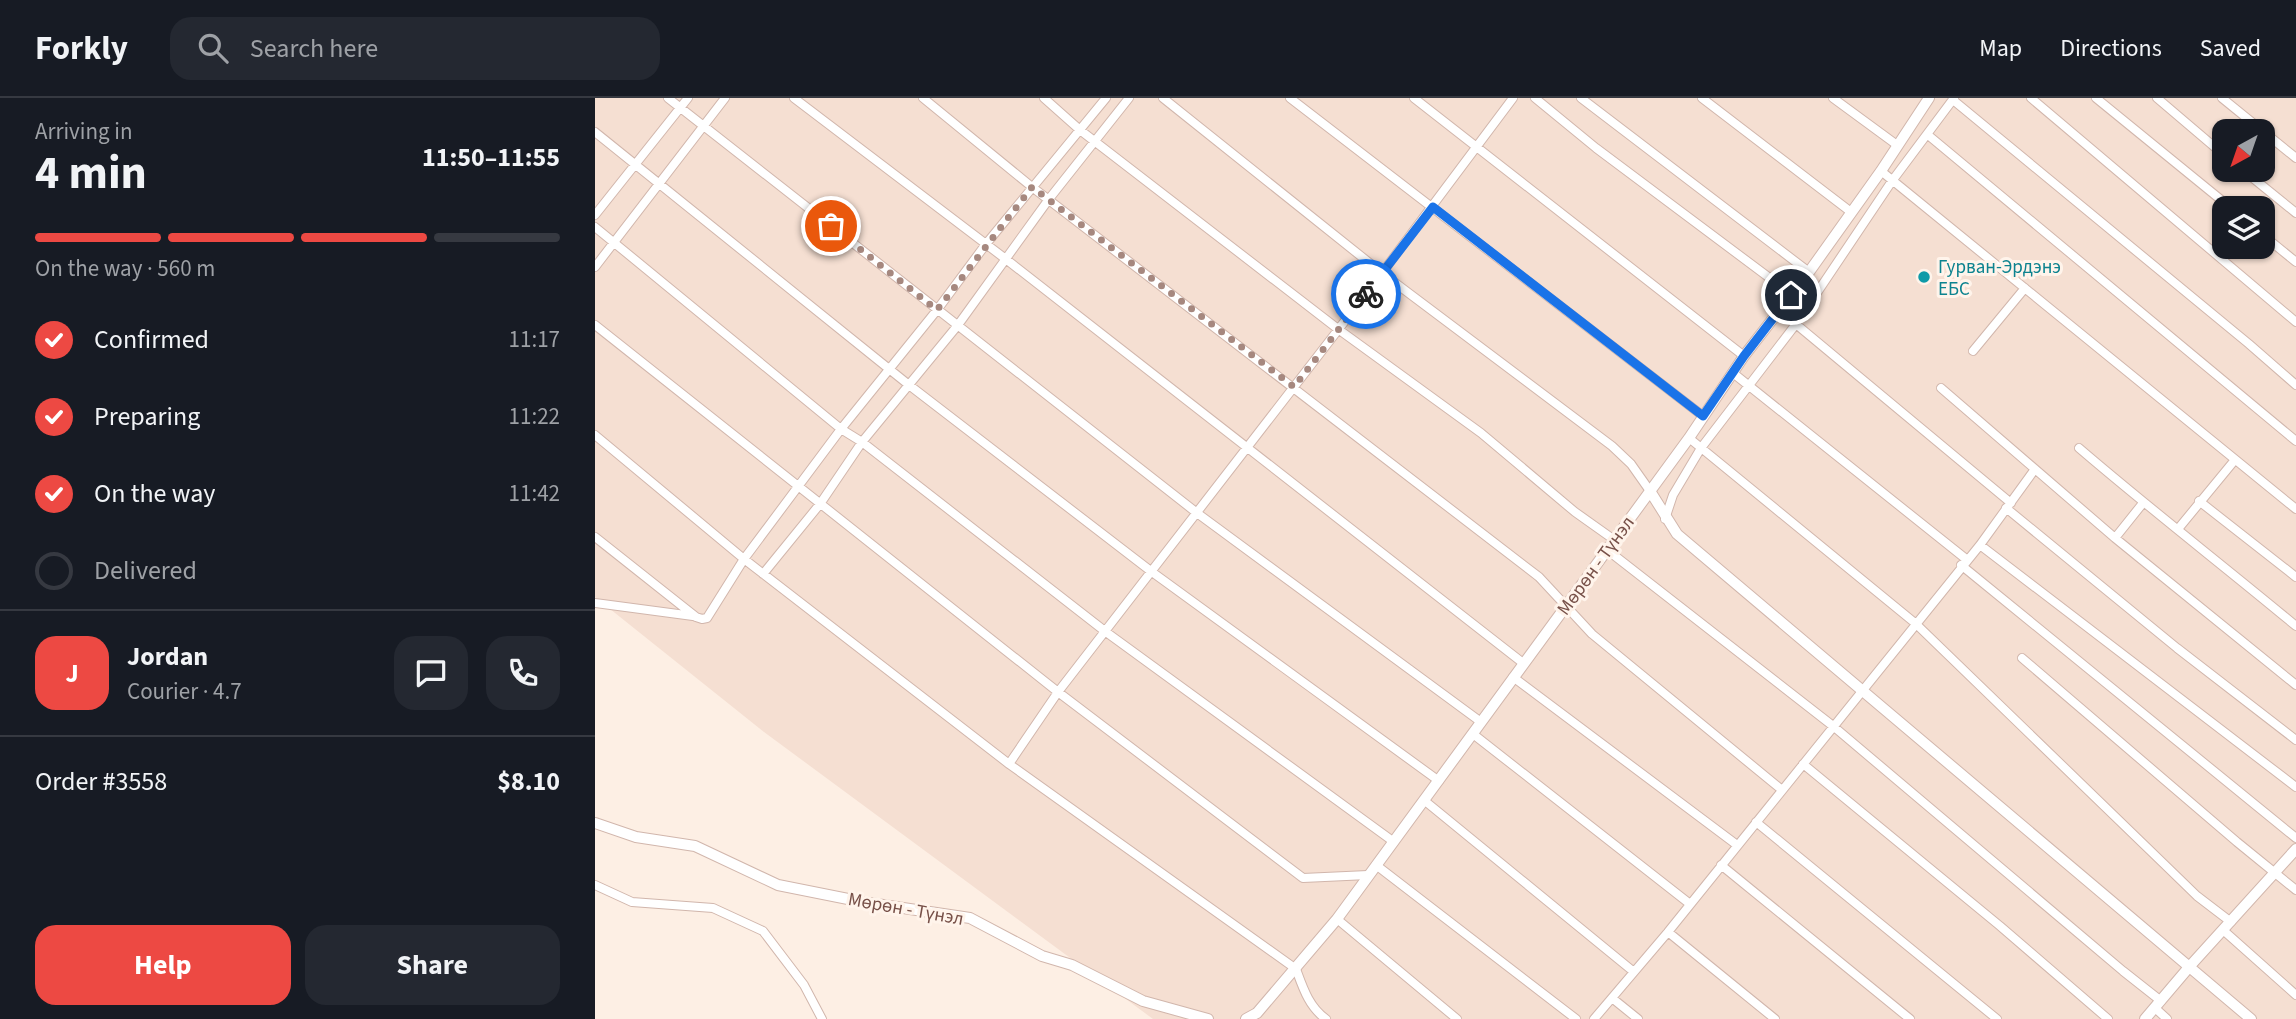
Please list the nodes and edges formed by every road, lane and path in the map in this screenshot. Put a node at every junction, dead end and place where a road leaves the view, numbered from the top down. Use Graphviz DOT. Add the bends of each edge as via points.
graph roads {
  1 [pos="668,98"];
  2 [pos="688,98"];
  3 [pos="725,98"];
  4 [pos="794,98"];
  5 [pos="923,98"];
  6 [pos="1044,98"];
  7 [pos="1106,98"];
  8 [pos="1129,98"];
  9 [pos="1163,98"];
  10 [pos="1290,98"];
  11 [pos="1414,98"];
  12 [pos="1513,98"];
  13 [pos="1535,98"];
  14 [pos="1581,98"];
  15 [pos="1702,98"];
  16 [pos="1833,98"];
  17 [pos="1929,98"];
  18 [pos="2031,98"];
  19 [pos="2096,98"];
  20 [pos="2157,98"];
  21 [pos="2222,98"];
  22 [pos="1953,99"];
  23 [pos="680,107"];
  24 [pos="705,125"];
  25 [pos="1080,130"];
  26 [pos="595,132"];
  27 [pos="1928,135"];
  28 [pos="1096,141"];
  29 [pos="1897,145"];
  30 [pos="2212,145"];
  31 [pos="1478,147"];
  32 [pos="2296,158"];
  33 [pos="635,163"];
  34 [pos="1881,171"];
  35 [pos="1892,181"];
  36 [pos="2258,182"];
  37 [pos="661,183"];
  38 [pos="1032,187"];
  39 [pos="2216,196"];
  40 [pos="1049,199"];
  41 [pos="1433,207"];
  42 [pos="1851,212"];
  43 [pos="2296,213"];
  44 [pos="595,215"];
  45 [pos="595,227"];
  46 [pos="614,242"];
  47 [pos="986,244"];
  48 [pos="2275,244"];
  49 [pos="1007,260"];
  50 [pos="2296,262"];
  51 [pos="595,267"];
  52 [pos="1809,272"];
  53 [pos="1383,273"];
  54 [pos="2025,288"];
  55 [pos="1791,295"];
  56 [pos="937,310"];
  57 [pos="1779,310"];
  58 [pos="2296,322"];
  59 [pos="1796,324"];
  60 [pos="595,325"];
  61 [pos="958,325"];
  62 [pos="1338,329"];
  63 [pos="1973,351"];
  64 [pos="1744,356"];
  65 [pos="890,369"];
  66 [pos="1733,373"];
  67 [pos="909,385"];
  68 [pos="2296,385"];
  69 [pos="1748,386"];
  70 [pos="1294,387"];
  71 [pos="1941,388"];
  72 [pos="1703,416"];
  73 [pos="841,429"];
  74 [pos="595,435"];
  75 [pos="1689,438"];
  76 [pos="2296,441"];
  77 [pos="862,442"];
  78 [pos="1248,447"];
  79 [pos="1701,448"];
  80 [pos="2079,448"];
  81 [pos="2234,461"];
  82 [pos="2035,469"];
  83 [pos="799,487"];
  84 [pos="1650,491"];
  85 [pos="2199,501"];
  86 [pos="820,503"];
  87 [pos="2143,503"];
  88 [pos="2008,505"];
  89 [pos="2296,509"];
  90 [pos="1197,513"];
  91 [pos="1665,519"];
  92 [pos="2178,529"];
  93 [pos="595,537"];
  94 [pos="2115,538"];
  95 [pos="1610,544"];
  96 [pos="1980,545"];
  97 [pos="744,559"];
  98 [pos="1964,562"];
  99 [pos="1152,572"];
  100 [pos="763,574"];
  101 [pos="2296,577"];
  102 [pos="595,603"];
  103 [pos="1565,606"];
  104 [pos="696,617"];
  105 [pos="1915,623"];
  106 [pos="2296,626"];
  107 [pos="1106,632"];
  108 [pos="2022,658"];
  109 [pos="1523,663"];
  110 [pos="1513,677"];
  111 [pos="2296,685"];
  112 [pos="1861,690"];
  113 [pos="1058,692"];
  114 [pos="1482,722"];
  115 [pos="1833,726"];
  116 [pos="1473,734"];
  117 [pos="2296,740"];
  118 [pos="1009,764"];
  119 [pos="1803,764"];
  120 [pos="1439,781"];
  121 [pos="2296,786"];
  122 [pos="1782,790"];
  123 [pos="1425,801"];
  124 [pos="1756,822"];
  125 [pos="595,823"];
  126 [pos="2296,838"];
  127 [pos="1394,842"];
  128 [pos="1737,845"];
  129 [pos="2296,849"];
  130 [pos="1376,864"];
  131 [pos="1721,865"];
  132 [pos="2276,874"];
  133 [pos="1368,875"];
  134 [pos="595,885"];
  135 [pos="2296,890"];
  136 [pos="1690,904"];
  137 [pos="1338,919"];
  138 [pos="2227,926"];
  139 [pos="1668,932"];
  140 [pos="2190,966"];
  141 [pos="1296,969"];
  142 [pos="1634,972"];
  143 [pos="2296,995"];
  144 [pos="1612,998"];
  145 [pos="2158,1004"];
  146 [pos="823,1019"];
  147 [pos="1208,1019"];
  148 [pos="1248,1019"];
  149 [pos="1326,1019"];
  150 [pos="1457,1019"];
  151 [pos="1576,1019"];
  152 [pos="1594,1019"];
  153 [pos="1638,1019"];
  154 [pos="1775,1019"];
  155 [pos="1910,1019"];
  156 [pos="1997,1019"];
  157 [pos="2108,1019"];
  158 [pos="2145,1019"];
  159 [pos="2167,1019"];
  160 [pos="2251,1019"];
  1 -- 23 [label="street"];
  2 -- 23 [label="street"];
  3 -- 24 [label="street"];
  4 -- 47 [label="street"];
  5 -- 38 [label="street"];
  6 -- 25 [label="street"];
  7 -- 25 [label="street"];
  8 -- 28 [label="street"];
  9 -- 53 [label="street"];
  10 -- 41 [label="street"];
  11 -- 31 [label="street"];
  12 -- 31 [label="street"];
  13 -- 55 [label="street"];
  14 -- 52 [label="street"];
  15 -- 42 [label="street"];
  16 -- 29 [label="street"];
  17 -- 29 [label="street, Мөрөн - Түнэл"];
  18 -- 58 [label="street"];
  19 -- 39 [label="street"];
  20 -- 30 [label="street"];
  21 -- 32 [label="street"];
  22 -- 27 [label="street"];
  22 -- 68 [label="street"];
  23 -- 24 [label="street"];
  23 -- 33 [label="street"];
  24 -- 37 [label="street"];
  24 -- 56 [label="street"];
  25 -- 28 [label="street"];
  25 -- 38 [label="street"];
  26 -- 33 [label="street"];
  27 -- 35 [label="street"];
  27 -- 76 [label="street"];
  28 -- 40 [label="street"];
  28 -- 62 [label="street"];
  29 -- 34 [label="street, Мөрөн - Түнэл"];
  31 -- 41 [label="street"];
  31 -- 64 [label="street"];
  33 -- 37 [label="street"];
  33 -- 44 [label="street"];
  34 -- 35 [label="street"];
  34 -- 42 [label="street, Мөрөн - Түнэл"];
  35 -- 54 [label="street"];
  35 -- 59 [label="street"];
  36 -- 43 [label="street"];
  37 -- 46 [label="street"];
  37 -- 65 [label="street"];
  38 -- 40 [label="street"];
  38 -- 47 [label="street"];
  40 -- 49 [label="street"];
  40 -- 70 [label="street"];
  41 -- 53 [label="street"];
  41 -- 72 [label="street"];
  42 -- 52 [label="street, Мөрөн - Түнэл"];
  45 -- 46 [label="street"];
  46 -- 51 [label="street"];
  46 -- 73 [label="street"];
  47 -- 49 [label="street"];
  47 -- 56 [label="street"];
  48 -- 50 [label="street"];
  49 -- 61 [label="street"];
  49 -- 78 [label="street"];
  52 -- 55 [label="street, Мөрөн - Түнэл"];
  53 -- 62 [label="street"];
  53 -- 84 [label="street" via="1612,446"];
  54 -- 63 [label="street"];
  54 -- 81 [label="street"];
  55 -- 57 [label="street, Мөрөн - Түнэл"];
  56 -- 61 [label="street"];
  56 -- 65 [label="street"];
  57 -- 59 [label="street"];
  57 -- 64 [label="street, Мөрөн - Түнэл"];
  59 -- 69 [label="street"];
  59 -- 88 [label="street"];
  60 -- 83 [label="street"];
  61 -- 67 [label="street"];
  61 -- 90 [label="street"];
  62 -- 70 [label="street"];
  62 -- 95 [label="street" via="1481,433"];
  64 -- 66 [label="street, Мөрөн - Түнэл"];
  65 -- 67 [label="street"];
  65 -- 73 [label="street"];
  66 -- 69 [label="street"];
  66 -- 72 [label="street, Мөрөн - Түнэл"];
  67 -- 77 [label="street"];
  67 -- 99 [label="street"];
  69 -- 79 [label="street"];
  69 -- 98 [label="street"];
  70 -- 78 [label="street"];
  70 -- 103 [label="street" via="1539,577"];
  71 -- 82 [label="street"];
  72 -- 75 [label="street, Мөрөн - Түнэл"];
  73 -- 77 [label="street"];
  73 -- 83 [label="street"];
  74 -- 97 [label="street"];
  75 -- 79 [label="street"];
  75 -- 84 [label="street, Мөрөн - Түнэл"];
  77 -- 86 [label="street"];
  77 -- 107 [label="street"];
  78 -- 90 [label="street"];
  78 -- 109 [label="street"];
  79 -- 91 [label="street" via="1672,495"];
  79 -- 105 [label="street"];
  80 -- 87 [label="street"];
  81 -- 85 [label="street"];
  81 -- 89 [label="street"];
  82 -- 88 [label="street"];
  82 -- 94 [label="street"];
  83 -- 86 [label="street"];
  83 -- 97 [label="street"];
  84 -- 91 [label="street"];
  84 -- 95 [label="street, Мөрөн - Түнэл"];
  85 -- 92 [label="street"];
  85 -- 101 [label="street"];
  86 -- 100 [label="street"];
  86 -- 113 [label="street"];
  87 -- 92 [label="street"];
  87 -- 94 [label="street"];
  88 -- 96 [label="street"];
  88 -- 117 [label="street" via="2176,648"];
  90 -- 99 [label="street"];
  90 -- 114 [label="street"];
  91 -- 112 [label="street"];
  92 -- 106 [label="street"];
  93 -- 104 [label="street"];
  94 -- 111 [label="street"];
  95 -- 103 [label="street, Мөрөн - Түнэл"];
  95 -- 115 [label="street"];
  96 -- 98 [label="street"];
  96 -- 121 [label="street"];
  97 -- 100 [label="street"];
  97 -- 104 [label="street" via="707,618"];
  98 -- 105 [label="street"];
  98 -- 126 [label="street"];
  99 -- 107 [label="street"];
  99 -- 120 [label="street"];
  100 -- 118 [label="street"];
  102 -- 104 [label="street"];
  103 -- 109 [label="street, Мөрөн - Түнэл"];
  103 -- 122 [label="street" via="1592,634"];
  105 -- 112 [label="street"];
  105 -- 138 [label="street"];
  107 -- 113 [label="street"];
  107 -- 127 [label="street"];
  108 -- 132 [label="street"];
  109 -- 110 [label="street, Мөрөн - Түнэл"];
  110 -- 114 [label="street, Мөрөн - Түнэл"];
  110 -- 128 [label="street"];
  112 -- 115 [label="street"];
  112 -- 140 [label="street"];
  113 -- 118 [label="street"];
  113 -- 133 [label="street" via="1303,878"];
  114 -- 116 [label="street, Мөрөн - Түнэл"];
  115 -- 119 [label="street"];
  115 -- 145 [label="street"];
  116 -- 120 [label="street, Мөрөн - Түнэл"];
  116 -- 136 [label="street"];
  118 -- 141 [label="street"];
  119 -- 122 [label="street"];
  119 -- 157 [label="street"];
  120 -- 123 [label="street, Мөрөн - Түнэл"];
  122 -- 124 [label="street"];
  123 -- 127 [label="street, Мөрөн - Түнэл"];
  123 -- 142 [label="street"];
  124 -- 128 [label="street"];
  124 -- 156 [label="street"];
  125 -- 147 [label="street, Мөрөн - Түнэл" via="636,837 695,846 778,885 969,918 1042,957 1072,965 1143,1001"];
  127 -- 130 [label="street, Мөрөн - Түнэл"];
  128 -- 131 [label="street"];
  129 -- 132 [label="street"];
  130 -- 133 [label="street, Мөрөн - Түнэл"];
  130 -- 151 [label="street"];
  131 -- 136 [label="street"];
  131 -- 155 [label="street"];
  132 -- 135 [label="street"];
  132 -- 138 [label="street"];
  133 -- 137 [label="street, Мөрөн - Түнэл"];
  134 -- 146 [label="street" via="632,902 713,908 763,931"];
  136 -- 139 [label="street"];
  137 -- 141 [label="street, Мөрөн - Түнэл"];
  137 -- 150 [label="street"];
  138 -- 140 [label="street"];
  138 -- 143 [label="street"];
  139 -- 142 [label="street"];
  139 -- 154 [label="street"];
  140 -- 145 [label="street"];
  140 -- 160 [label="street"];
  141 -- 148 [label="street, Мөрөн - Түнэл"];
  141 -- 149 [label="street" via="1305,993"];
  142 -- 144 [label="street"];
  144 -- 152 [label="street"];
  144 -- 153 [label="street"];
  145 -- 158 [label="street"];
  145 -- 159 [label="street"];
}
